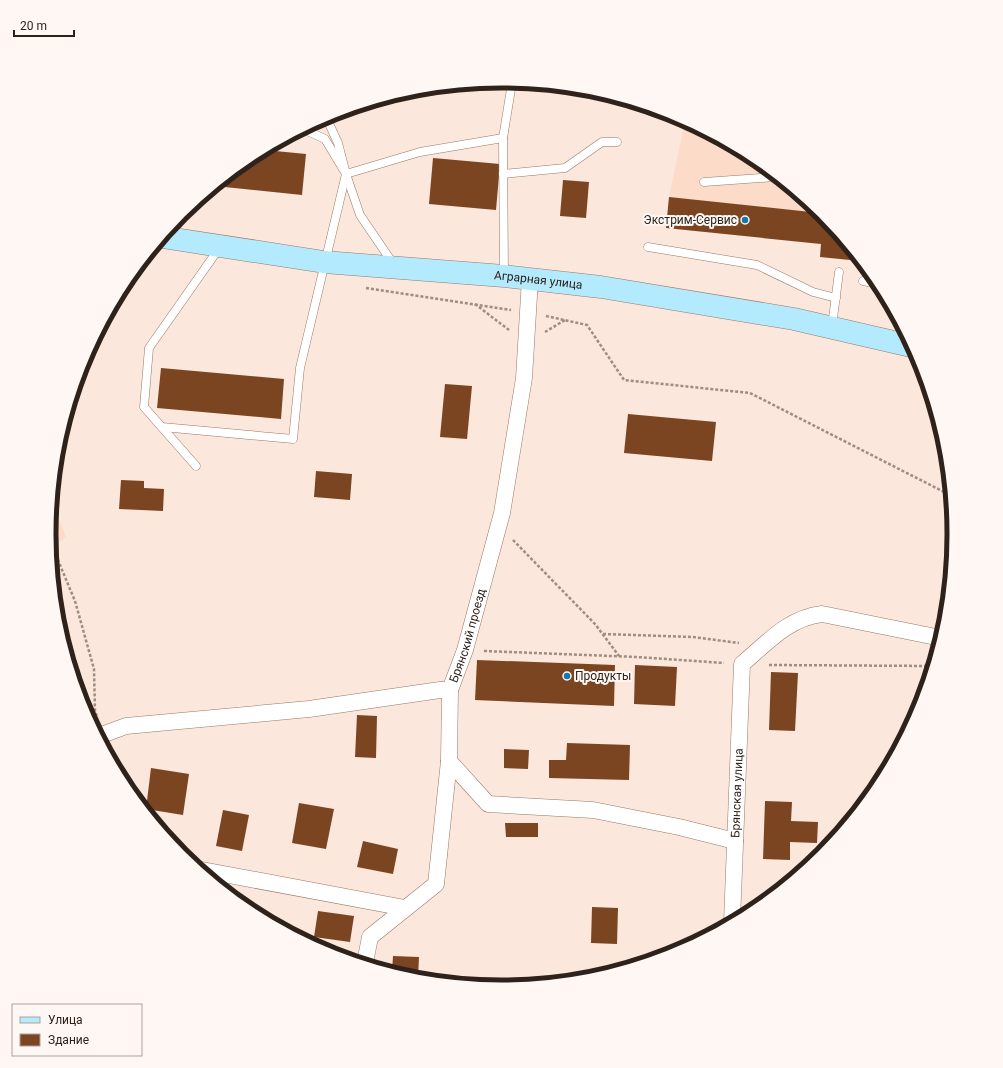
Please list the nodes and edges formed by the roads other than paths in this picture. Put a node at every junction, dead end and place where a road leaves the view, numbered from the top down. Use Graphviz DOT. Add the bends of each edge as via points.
graph roads {
  1 [pos="511,88"];
  2 [pos="329,123"];
  3 [pos="309,132"];
  4 [pos="503,138"];
  5 [pos="617,142"];
  6 [pos="346,174"];
  7 [pos="503,174"];
  8 [pos="768,178"];
  9 [pos="704,182"];
  10 [pos="169,238"];
  11 [pos="221,247"];
  12 [pos="648,247"];
  13 [pos="324,262"];
  14 [pos="397,269"];
  15 [pos="839,272"];
  16 [pos="504,276"];
  17 [pos="530,279"];
  18 [pos="863,281"];
  19 [pos="869,282"];
  20 [pos="836,298"];
  21 [pos="832,327"];
  22 [pos="904,344"];
  23 [pos="162,427"];
  24 [pos="196,466"];
  25 [pos="935,637"];
  26 [pos="450,690"];
  27 [pos="104,734"];
  28 [pos="449,760"];
  29 [pos="735,841"];
  30 [pos="211,872"];
  31 [pos="405,908"];
  32 [pos="732,915"];
  33 [pos="366,958"];
  1 -- 4 [label="lane"];
  2 -- 6 [label="lane" via="338,143"];
  3 -- 6 [label="lane" via="325,139"];
  4 -- 6 [label="lane" via="420,152"];
  4 -- 7 [label="lane"];
  5 -- 7 [label="lane" via="602,142 565,168"];
  6 -- 13 [label="lane"];
  6 -- 14 [label="lane" via="360,216"];
  7 -- 16 [label="lane"];
  8 -- 9 [label="lane"];
  10 -- 11 [label="street, Аграрная улица"];
  11 -- 13 [label="street, Аграрная улица"];
  11 -- 23 [label="lane" via="149,348 144,407"];
  12 -- 20 [label="lane" via="757,265 813,292"];
  13 -- 14 [label="street, Аграрная улица"];
  13 -- 23 [label="lane" via="300,368 293,439"];
  14 -- 16 [label="street, Аграрная улица"];
  15 -- 20 [label="lane"];
  16 -- 17 [label="street, Аграрная улица"];
  17 -- 21 [label="street, Аграрная улица" via="601,287"];
  17 -- 26 [label="street, Брянский проезд" via="524,378 499,526 465,650"];
  18 -- 19 [label="lane"];
  20 -- 21 [label="lane"];
  21 -- 22 [label="street, Аграрная улица"];
  23 -- 24 [label="lane"];
  25 -- 29 [label="street, Брянская улица" via="822,614 808,615 788,625 742,664"];
  26 -- 27 [label="street" via="309,709 126,726"];
  26 -- 28 [label="street, Брянский проезд"];
  28 -- 29 [label="street" via="488,804 593,810"];
  28 -- 31 [label="street, Брянский проезд" via="436,884"];
  29 -- 32 [label="street, Брянская улица"];
  30 -- 31 [label="street"];
  31 -- 33 [label="street, Брянский проезд" via="370,937"];
}
